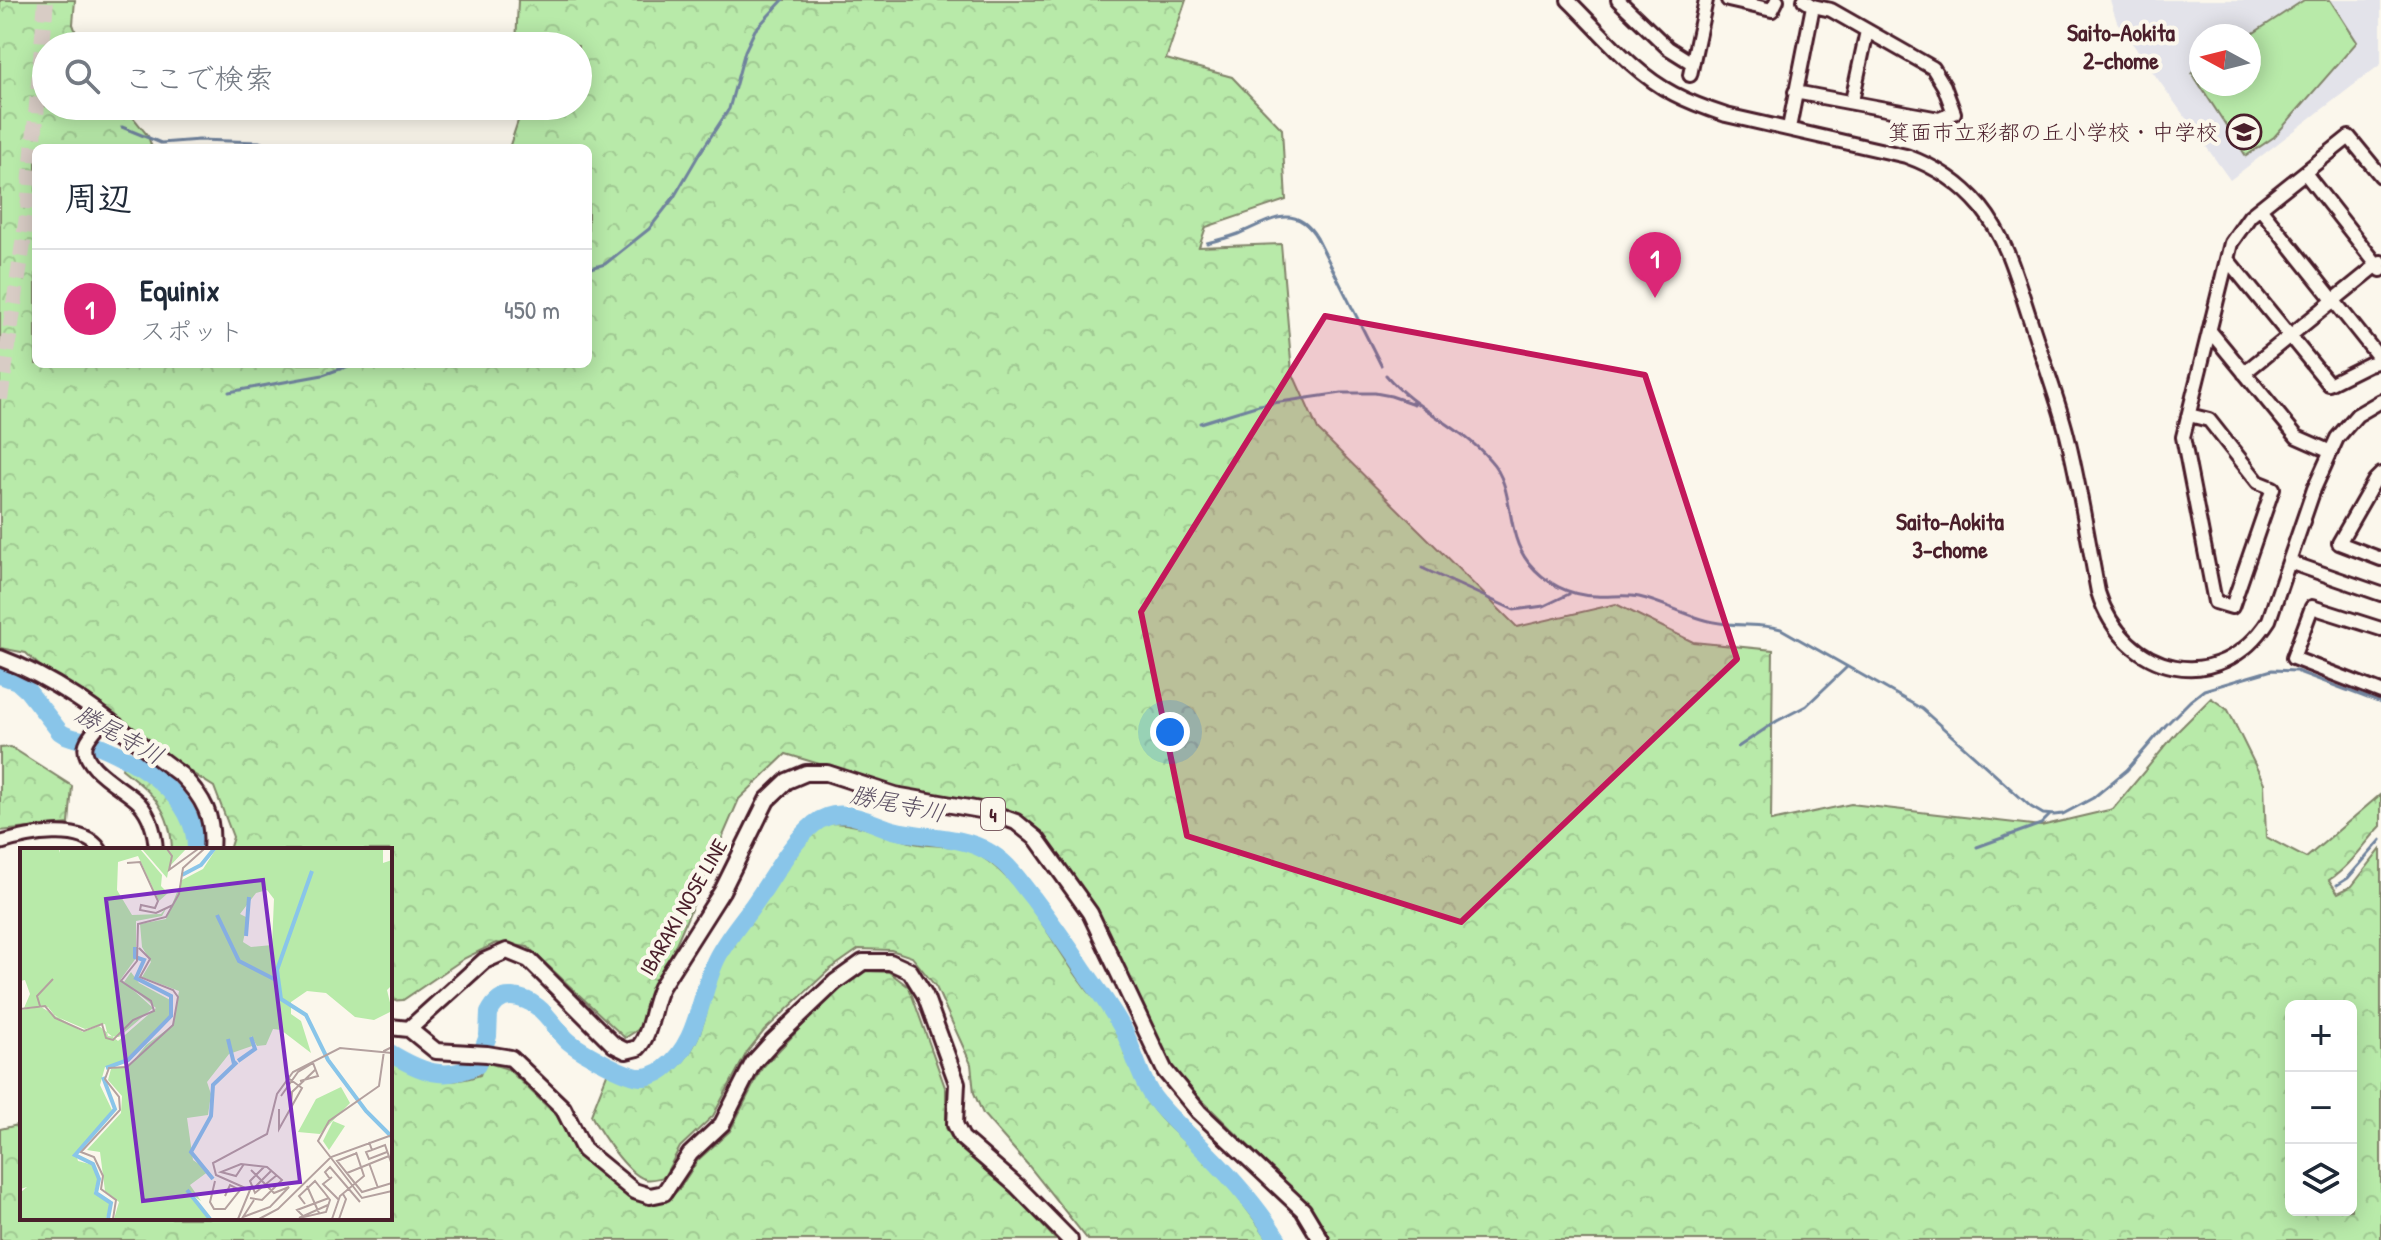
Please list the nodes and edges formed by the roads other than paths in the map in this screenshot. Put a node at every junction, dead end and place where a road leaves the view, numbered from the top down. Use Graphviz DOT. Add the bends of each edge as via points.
graph roads {
  1 [pos="1568,0"];
  2 [pos="1618,0"];
  3 [pos="1706,0"];
  4 [pos="1728,0"];
  5 [pos="1777,0"];
  6 [pos="1808,3"];
  7 [pos="1867,31"];
  8 [pos="1795,92"];
  9 [pos="1852,101"];
  10 [pos="1789,128"];
  11 [pos="2305,173"];
  12 [pos="2381,176"];
  13 [pos="2260,208"];
  14 [pos="2227,259"];
  15 [pos="2380,266"];
  16 [pos="2334,300"];
  17 [pos="2210,331"];
  18 [pos="2289,336"];
  19 [pos="2381,361"];
  20 [pos="2244,373"];
  21 [pos="2381,401"];
  22 [pos="2189,415"];
  23 [pos="2331,452"];
  24 [pos="2381,474"];
  25 [pos="2381,559"];
  26 [pos="2289,562"];
  27 [pos="2381,594"];
  28 [pos="2381,629"];
  29 [pos="0,658"];
  30 [pos="2381,692"];
  31 [pos="105,719"];
  32 [pos="0,843"];
  33 [pos="99,848"];
  34 [pos="156,848"];
  35 [pos="211,848"];
  36 [pos="392,1027"];
  37 [pos="409,1029"];
  38 [pos="1070,1240"];
  39 [pos="1321,1240"];
  1 -- 10 [label="street" via="1634,65 1673,94 1726,115"];
  2 -- 3 [label="street" via="1691,69"];
  4 -- 5 [label="street" via="1772,10"];
  6 -- 7 [label="street"];
  6 -- 8 [label="street"];
  7 -- 9 [label="street"];
  7 -- 9 [label="street" via="1933,68 1954,113 1939,119"];
  8 -- 9 [label="street"];
  8 -- 10 [label="street"];
  10 -- 26 [label="street" via="1925,163 1964,189 1996,230 2066,433 2103,608 2135,650 2187,668 2239,654 2269,620"];
  11 -- 12 [label="street" via="2349,137"];
  11 -- 13 [label="street"];
  11 -- 15 [label="street"];
  13 -- 14 [label="street" via="2241,227"];
  13 -- 16 [label="street"];
  14 -- 17 [label="street"];
  14 -- 18 [label="street"];
  15 -- 16 [label="street"];
  16 -- 18 [label="street"];
  16 -- 19 [label="street"];
  17 -- 20 [label="street"];
  17 -- 22 [label="street"];
  18 -- 19 [label="street" via="2329,384"];
  18 -- 20 [label="street"];
  20 -- 23 [label="street" via="2297,437"];
  21 -- 23 [label="street" via="2345,427"];
  22 -- 22 [label="street" via="2183,437 2215,602 2232,607 2273,488 2258,482 2209,420"];
  23 -- 26 [label="street"];
  24 -- 25 [label="street" via="2339,543"];
  26 -- 27 [label="street"];
  28 -- 30 [label="street" via="2312,607 2293,658"];
  29 -- 31 [label="main road" via="51,682"];
  31 -- 34 [label="street" via="85,747 87,757 141,804 154,830"];
  31 -- 35 [label="main road" via="195,790 208,809"];
  32 -- 33 [label="street" via="65,832"];
  36 -- 37 [label="main road"];
  37 -- 38 [label="main road" via="436,1051 511,1058 563,1108 584,1150 634,1191 650,1196 664,1193 690,1154 722,1124 753,1063 773,1041 863,962 890,962 910,971 925,995 957,1083 955,1124 962,1138"];
  37 -- 39 [label="main road, IBARAKI NOSE LINE / 4" via="484,961 507,951 529,960 614,1045 626,1051 638,1048 646,1039 661,987 722,891 767,800 787,781 806,773 827,773 895,795 986,811 1016,822 1037,839 1090,913 1165,1071 1199,1112 1303,1210"];
}
